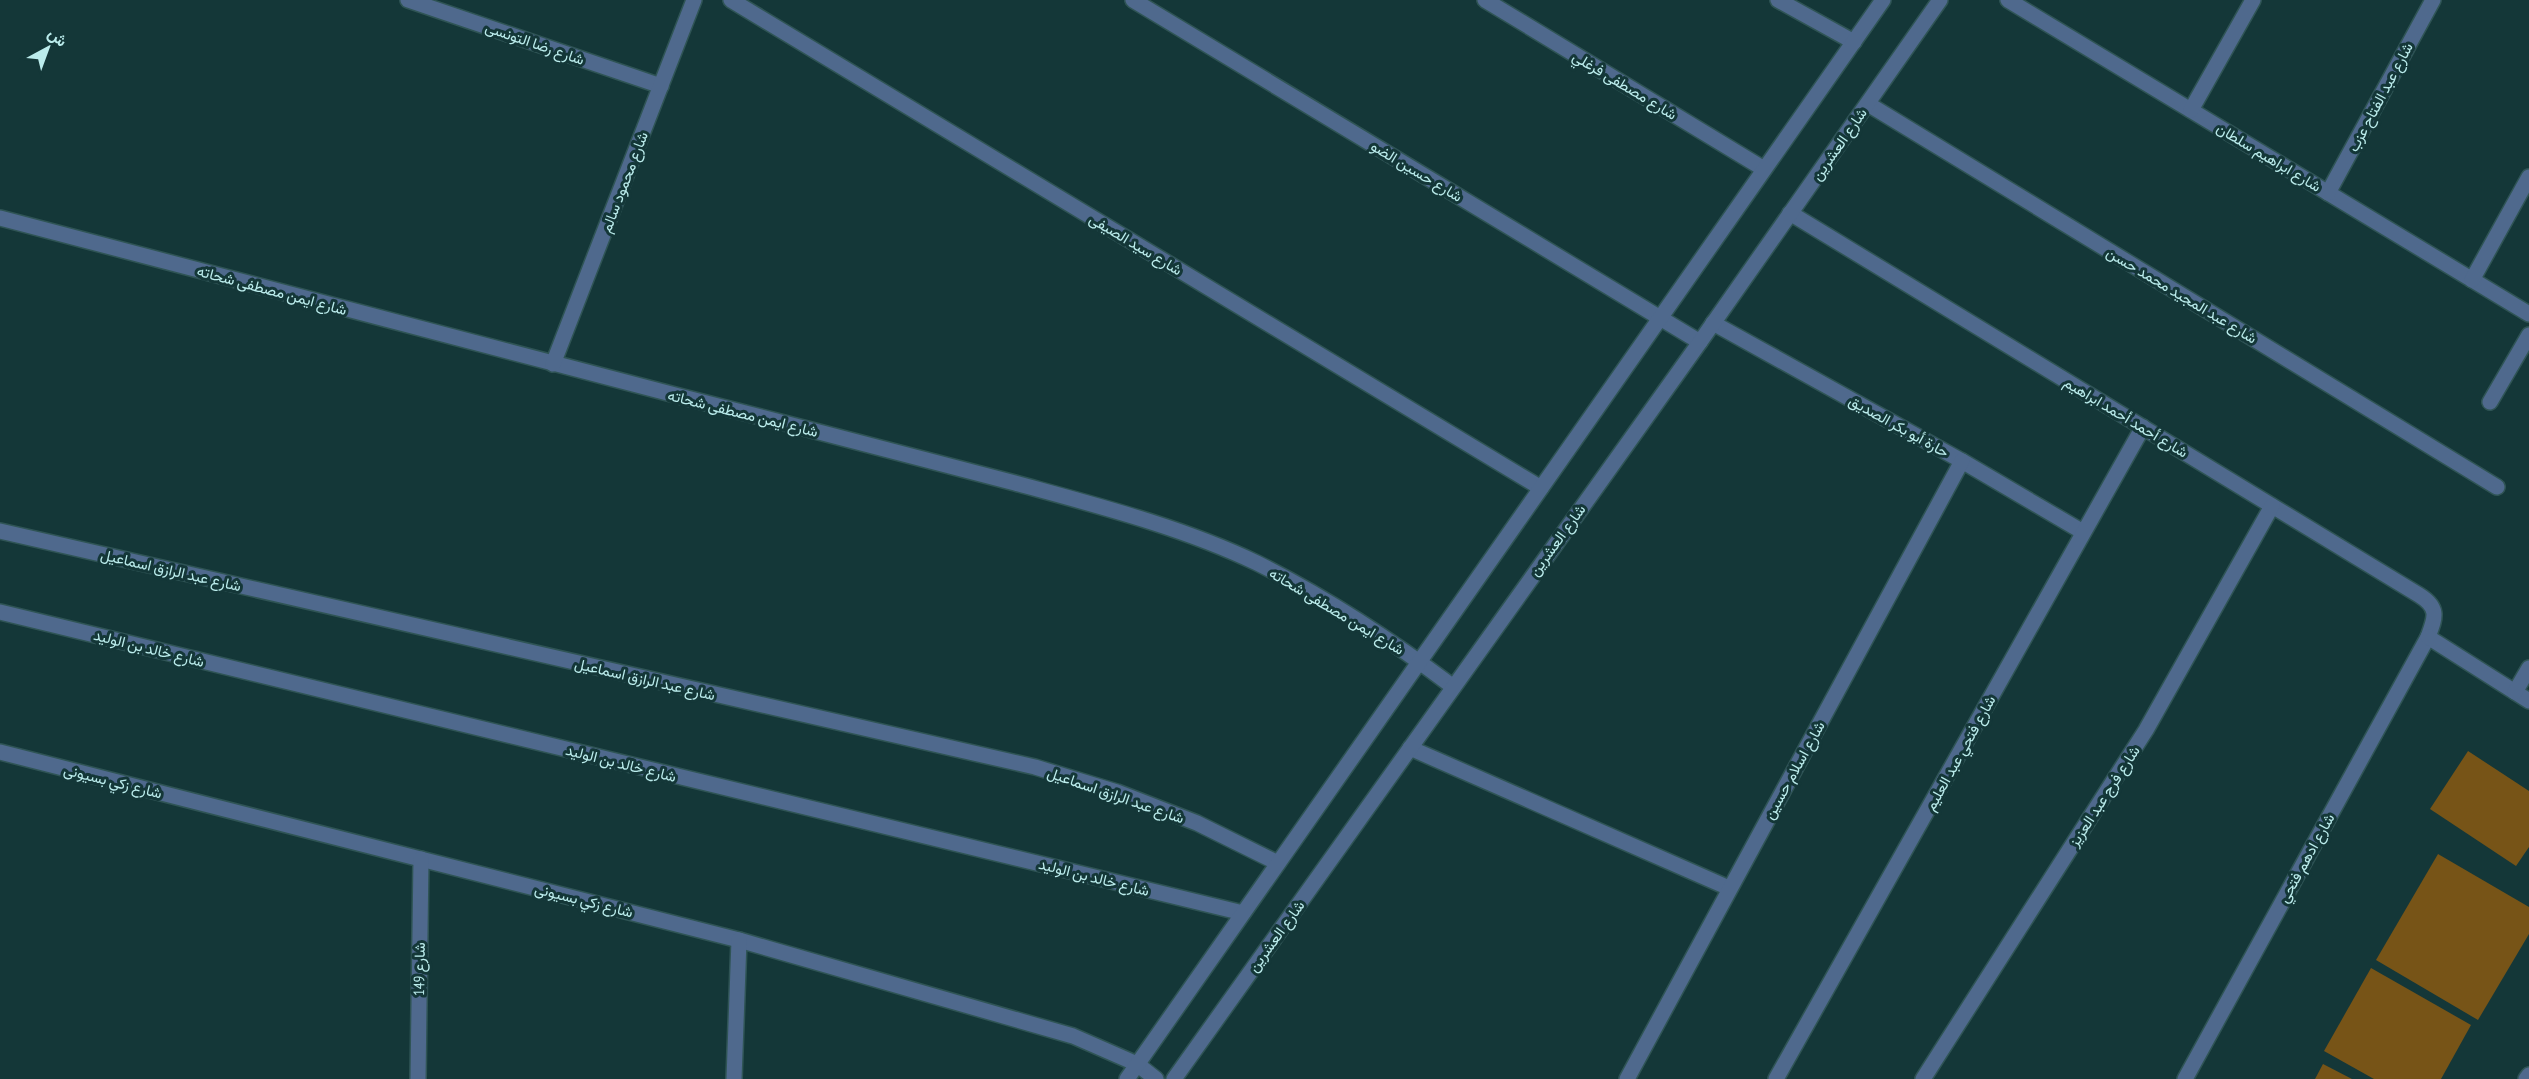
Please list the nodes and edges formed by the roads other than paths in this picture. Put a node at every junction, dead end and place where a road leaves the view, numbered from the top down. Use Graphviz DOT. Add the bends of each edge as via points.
graph roads {
  1 [pos="408,0"];
  2 [pos="693,0"];
  3 [pos="732,0"];
  4 [pos="1133,0"];
  5 [pos="1485,0"];
  6 [pos="1778,0"];
  7 [pos="1883,0"];
  8 [pos="1940,0"];
  9 [pos="2008,0"];
  10 [pos="2253,0"];
  11 [pos="2433,0"];
  12 [pos="1854,42"];
  13 [pos="661,86"];
  14 [pos="1868,104"];
  15 [pos="2191,110"];
  16 [pos="1764,169"];
  17 [pos="2529,177"];
  18 [pos="2328,193"];
  19 [pos="2525,195"];
  20 [pos="1790,213"];
  21 [pos="0,218"];
  22 [pos="2472,280"];
  23 [pos="2529,314"];
  24 [pos="1661,319"];
  25 [pos="1713,323"];
  26 [pos="2529,335"];
  27 [pos="1700,342"];
  28 [pos="554,364"];
  29 [pos="2490,402"];
  30 [pos="2143,427"];
  31 [pos="1962,461"];
  32 [pos="2497,487"];
  33 [pos="1541,488"];
  34 [pos="2272,506"];
  35 [pos="0,531"];
  36 [pos="2084,532"];
  37 [pos="0,612"];
  38 [pos="2428,637"];
  39 [pos="1419,661"];
  40 [pos="2529,668"];
  41 [pos="1452,686"];
  42 [pos="2515,692"];
  43 [pos="2529,701"];
  44 [pos="1410,748"];
  45 [pos="0,752"];
  46 [pos="421,859"];
  47 [pos="1278,863"];
  48 [pos="1729,888"];
  49 [pos="1243,913"];
  50 [pos="740,940"];
  51 [pos="1137,1064"];
  52 [pos="2529,1075"];
  53 [pos="418,1079"];
  54 [pos="734,1079"];
  55 [pos="1127,1079"];
  56 [pos="1156,1079"];
  57 [pos="1174,1079"];
  58 [pos="1627,1079"];
  59 [pos="1776,1079"];
  60 [pos="1923,1079"];
  61 [pos="2185,1079"];
  62 [pos="2526,1079"];
  1 -- 13 [label="street, شارع رضا التونسى"];
  2 -- 13 [label="street, شارع محمود سالم"];
  3 -- 33 [label="street, شارع سيد الصيفى"];
  4 -- 24 [label="street, شارع حسين الضو"];
  5 -- 16 [label="street, شارع مصطفى فرغلي"];
  6 -- 12 [label="street"];
  7 -- 12 [label="street"];
  8 -- 14 [label="street, شارع العشرين"];
  9 -- 15 [label="street, شارع ابراهيم سلطان"];
  10 -- 15 [label="street"];
  11 -- 18 [label="street, شارع عبد الفتاح عزب"];
  12 -- 16 [label="street"];
  13 -- 28 [label="street, شارع محمود سالم"];
  14 -- 20 [label="street, شارع العشرين"];
  14 -- 32 [label="street, شارع عبد المجيد محمد حسن"];
  15 -- 18 [label="street, شارع ابراهيم سلطان"];
  16 -- 24 [label="street"];
  17 -- 19 [label="street"];
  18 -- 22 [label="street, شارع ابراهيم سلطان"];
  19 -- 22 [label="street"];
  20 -- 25 [label="street, شارع العشرين"];
  20 -- 30 [label="street, شارع أحمد أحمد ابراهيم"];
  21 -- 28 [label="street, شارع ايمن مصطفى شحاته"];
  22 -- 23 [label="street, شارع ابراهيم سلطان"];
  24 -- 27 [label="street, شارع حسين الضو"];
  24 -- 33 [label="street"];
  25 -- 27 [label="street, شارع العشرين"];
  25 -- 31 [label="street, حارة أبو بكر الصديق"];
  26 -- 29 [label="street"];
  27 -- 41 [label="street, شارع العشرين"];
  28 -- 39 [label="street, شارع ايمن مصطفى شحاته" via="1046,492 1192,536 1309,590"];
  30 -- 34 [label="street, شارع أحمد أحمد ابراهيم"];
  30 -- 36 [label="street, شارع فتحي عبد العليم"];
  31 -- 36 [label="street, حارة أبو بكر الصديق"];
  31 -- 48 [label="street, شارع اسلام حسين"];
  33 -- 39 [label="street"];
  34 -- 38 [label="street, شارع أحمد أحمد ابراهيم" via="2427,600 2435,617"];
  34 -- 60 [label="street, شارع فرج عبد العزيز" via="2146,730"];
  35 -- 47 [label="street, شارع عبد الرازق اسماعيل" via="1035,767 1187,819"];
  36 -- 59 [label="street, شارع فتحي عبد العليم"];
  37 -- 49 [label="street, شارع خالد بن الوليد"];
  38 -- 42 [label="street"];
  38 -- 61 [label="street, شارع ادهم فتحي"];
  39 -- 41 [label="street, شارع ايمن مصطفى شحاته"];
  39 -- 47 [label="street"];
  40 -- 42 [label="street"];
  41 -- 44 [label="street, شارع العشرين"];
  42 -- 43 [label="street"];
  44 -- 48 [label="street"];
  44 -- 57 [label="street, شارع العشرين"];
  45 -- 46 [label="street, شارع زكي بسيونى"];
  46 -- 50 [label="street, شارع زكي بسيونى"];
  46 -- 53 [label="street, شارع 149"];
  47 -- 49 [label="street"];
  48 -- 58 [label="street, شارع اسلام حسين"];
  49 -- 51 [label="street"];
  50 -- 51 [label="street, شارع زكي بسيونى" via="1073,1036"];
  50 -- 54 [label="street"];
  51 -- 55 [label="street"];
  51 -- 56 [label="street, شارع زكي بسيونى"];
  52 -- 62 [label="street"];
}
